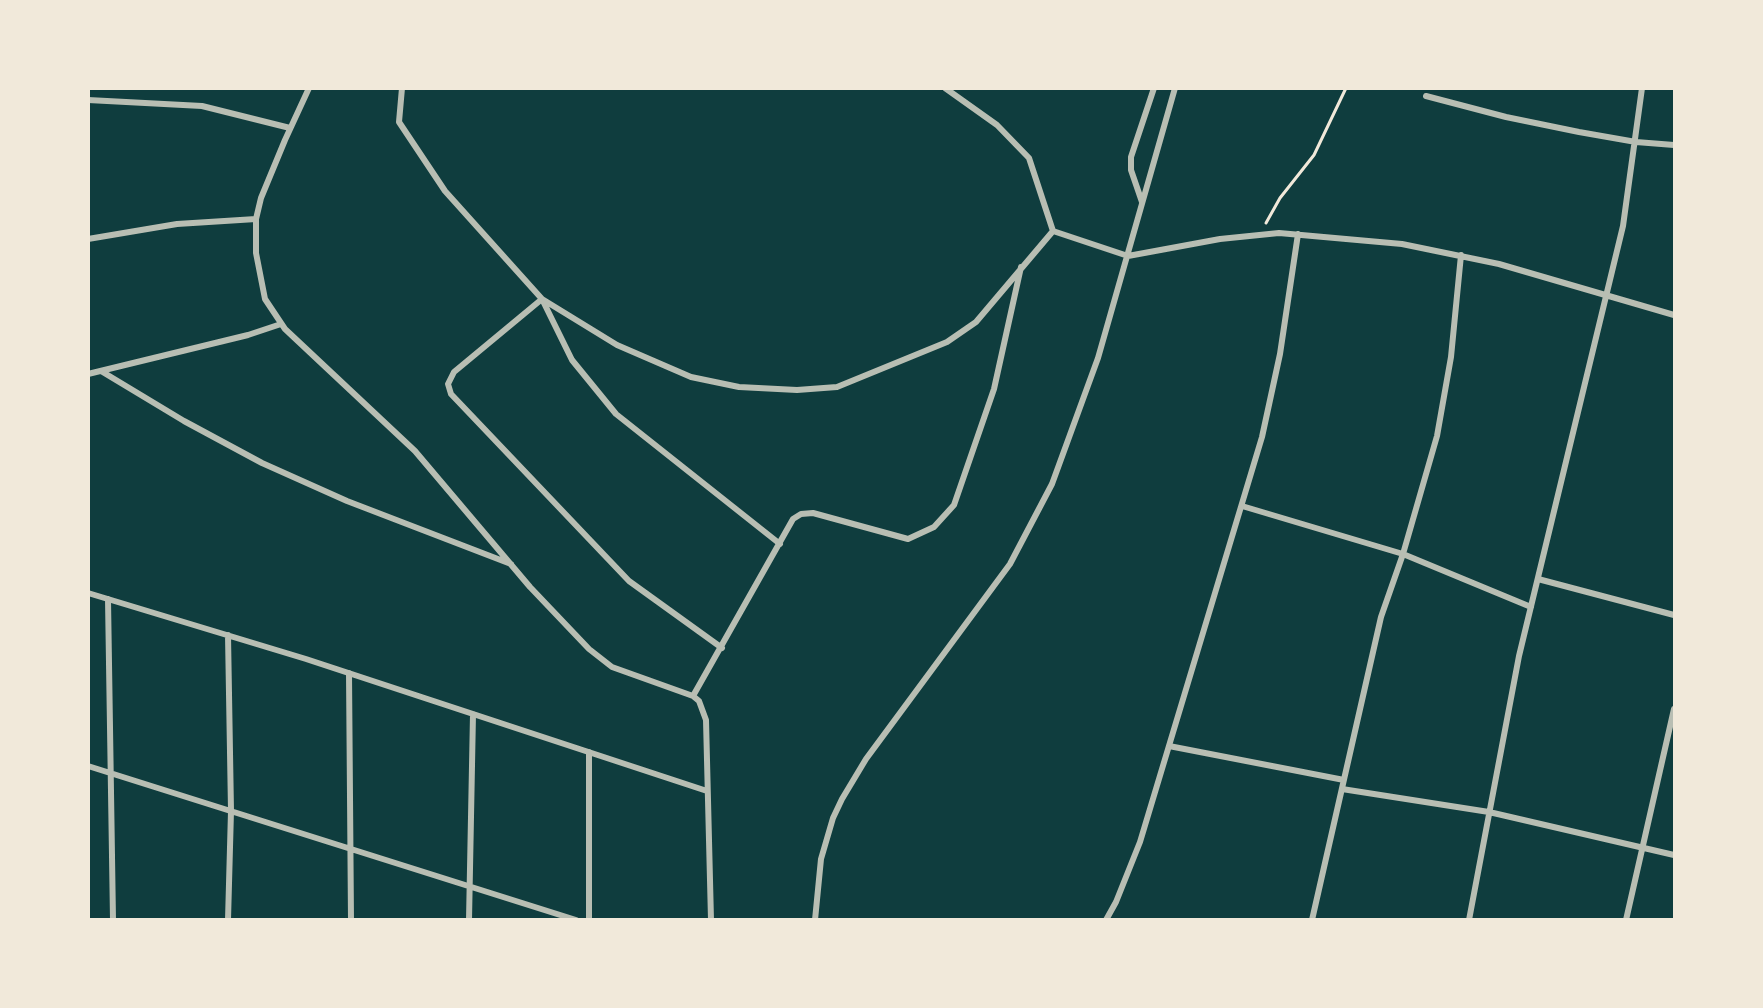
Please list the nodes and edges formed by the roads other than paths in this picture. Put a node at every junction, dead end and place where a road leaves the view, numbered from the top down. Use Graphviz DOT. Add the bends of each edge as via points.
graph roads {
  1 [pos="309,88"];
  2 [pos="402,88"];
  3 [pos="945,88"];
  4 [pos="1154,88"];
  5 [pos="1175,88"];
  6 [pos="1642,88"];
  7 [pos="1426,96"];
  8 [pos="88,100"];
  9 [pos="291,128"];
  10 [pos="1636,142"];
  11 [pos="1674,145"];
  12 [pos="1143,203"];
  13 [pos="256,219"];
  14 [pos="1053,231"];
  15 [pos="1298,234"];
  16 [pos="88,239"];
  17 [pos="1461,255"];
  18 [pos="1128,256"];
  19 [pos="1022,264"];
  20 [pos="1608,295"];
  21 [pos="542,299"];
  22 [pos="1674,315"];
  23 [pos="281,324"];
  24 [pos="101,371"];
  25 [pos="88,374"];
  26 [pos="1242,506"];
  27 [pos="780,544"];
  28 [pos="1403,554"];
  29 [pos="511,564"];
  30 [pos="1538,579"];
  31 [pos="88,593"];
  32 [pos="108,599"];
  33 [pos="1531,607"];
  34 [pos="1674,615"];
  35 [pos="228,635"];
  36 [pos="722,648"];
  37 [pos="349,673"];
  38 [pos="693,696"];
  39 [pos="1674,709"];
  40 [pos="473,714"];
  41 [pos="1169,746"];
  42 [pos="589,752"];
  43 [pos="88,766"];
  44 [pos="112,773"];
  45 [pos="1344,780"];
  46 [pos="1342,789"];
  47 [pos="707,791"];
  48 [pos="231,811"];
  49 [pos="1489,812"];
  50 [pos="1643,847"];
  51 [pos="352,849"];
  52 [pos="1674,855"];
  53 [pos="469,885"];
  54 [pos="112,920"];
  55 [pos="228,920"];
  56 [pos="351,920"];
  57 [pos="469,920"];
  58 [pos="576,920"];
  59 [pos="589,920"];
  60 [pos="711,920"];
  61 [pos="815,920"];
  62 [pos="1106,920"];
  63 [pos="1311,920"];
  64 [pos="1469,920"];
  65 [pos="1626,920"];
  1 -- 9 [label="street"];
  2 -- 21 [label="street" via="399,122 445,191"];
  3 -- 14 [label="street" via="997,125 1029,158"];
  4 -- 12 [label="street" via="1131,157 1131,170"];
  5 -- 12 [label="street"];
  6 -- 10 [label="street"];
  7 -- 10 [label="street" via="1506,117"];
  8 -- 9 [label="street" via="202,106"];
  9 -- 13 [label="street"];
  10 -- 11 [label="street"];
  10 -- 20 [label="street"];
  12 -- 18 [label="street"];
  13 -- 16 [label="street" via="177,224"];
  13 -- 23 [label="street" via="254,235 261,287"];
  14 -- 18 [label="street"];
  14 -- 19 [label="street"];
  15 -- 17 [label="street" via="1402,244"];
  15 -- 18 [label="street" via="1193,243"];
  15 -- 26 [label="street" via="1273,391"];
  17 -- 20 [label="street"];
  17 -- 28 [label="street" via="1451,357 1437,436"];
  18 -- 61 [label="street" via="1098,358 1047,495 1010,564 866,759 842,799 821,859"];
  19 -- 21 [label="street" via="976,322 947,342 837,387 797,390 739,387 691,377 617,345"];
  19 -- 27 [label="street" via="994,389 954,505 934,528 908,538 813,513 801,514 793,519"];
  20 -- 22 [label="street"];
  20 -- 30 [label="street"];
  21 -- 27 [label="street" via="572,360 616,414"];
  21 -- 36 [label="street" via="454,372 448,384 450,394 629,581"];
  23 -- 24 [label="street"];
  23 -- 29 [label="street" via="415,451"];
  24 -- 25 [label="street"];
  24 -- 29 [label="street" via="262,463 347,501"];
  26 -- 28 [label="street"];
  26 -- 41 [label="street"];
  27 -- 36 [label="street"];
  28 -- 33 [label="street"];
  28 -- 45 [label="street" via="1381,617"];
  29 -- 38 [label="street" via="603,661 624,673"];
  30 -- 33 [label="street"];
  30 -- 34 [label="street"];
  31 -- 32 [label="street"];
  32 -- 35 [label="street"];
  32 -- 44 [label="street"];
  33 -- 49 [label="street"];
  35 -- 37 [label="street"];
  35 -- 48 [label="street"];
  36 -- 38 [label="street"];
  37 -- 40 [label="street"];
  37 -- 51 [label="street"];
  38 -- 47 [label="street" via="706,720"];
  39 -- 50 [label="street"];
  40 -- 42 [label="street"];
  40 -- 53 [label="street"];
  41 -- 45 [label="street"];
  41 -- 62 [label="street" via="1140,842"];
  42 -- 47 [label="street"];
  42 -- 59 [label="street"];
  43 -- 44 [label="street"];
  44 -- 48 [label="street"];
  44 -- 54 [label="street"];
  45 -- 46 [label="street"];
  46 -- 49 [label="street"];
  46 -- 63 [label="street"];
  47 -- 60 [label="street"];
  48 -- 51 [label="street"];
  48 -- 55 [label="street"];
  49 -- 50 [label="street"];
  49 -- 64 [label="street"];
  50 -- 52 [label="street"];
  50 -- 65 [label="street"];
  51 -- 53 [label="street"];
  51 -- 56 [label="street"];
  53 -- 57 [label="street"];
  53 -- 58 [label="street"];
}
